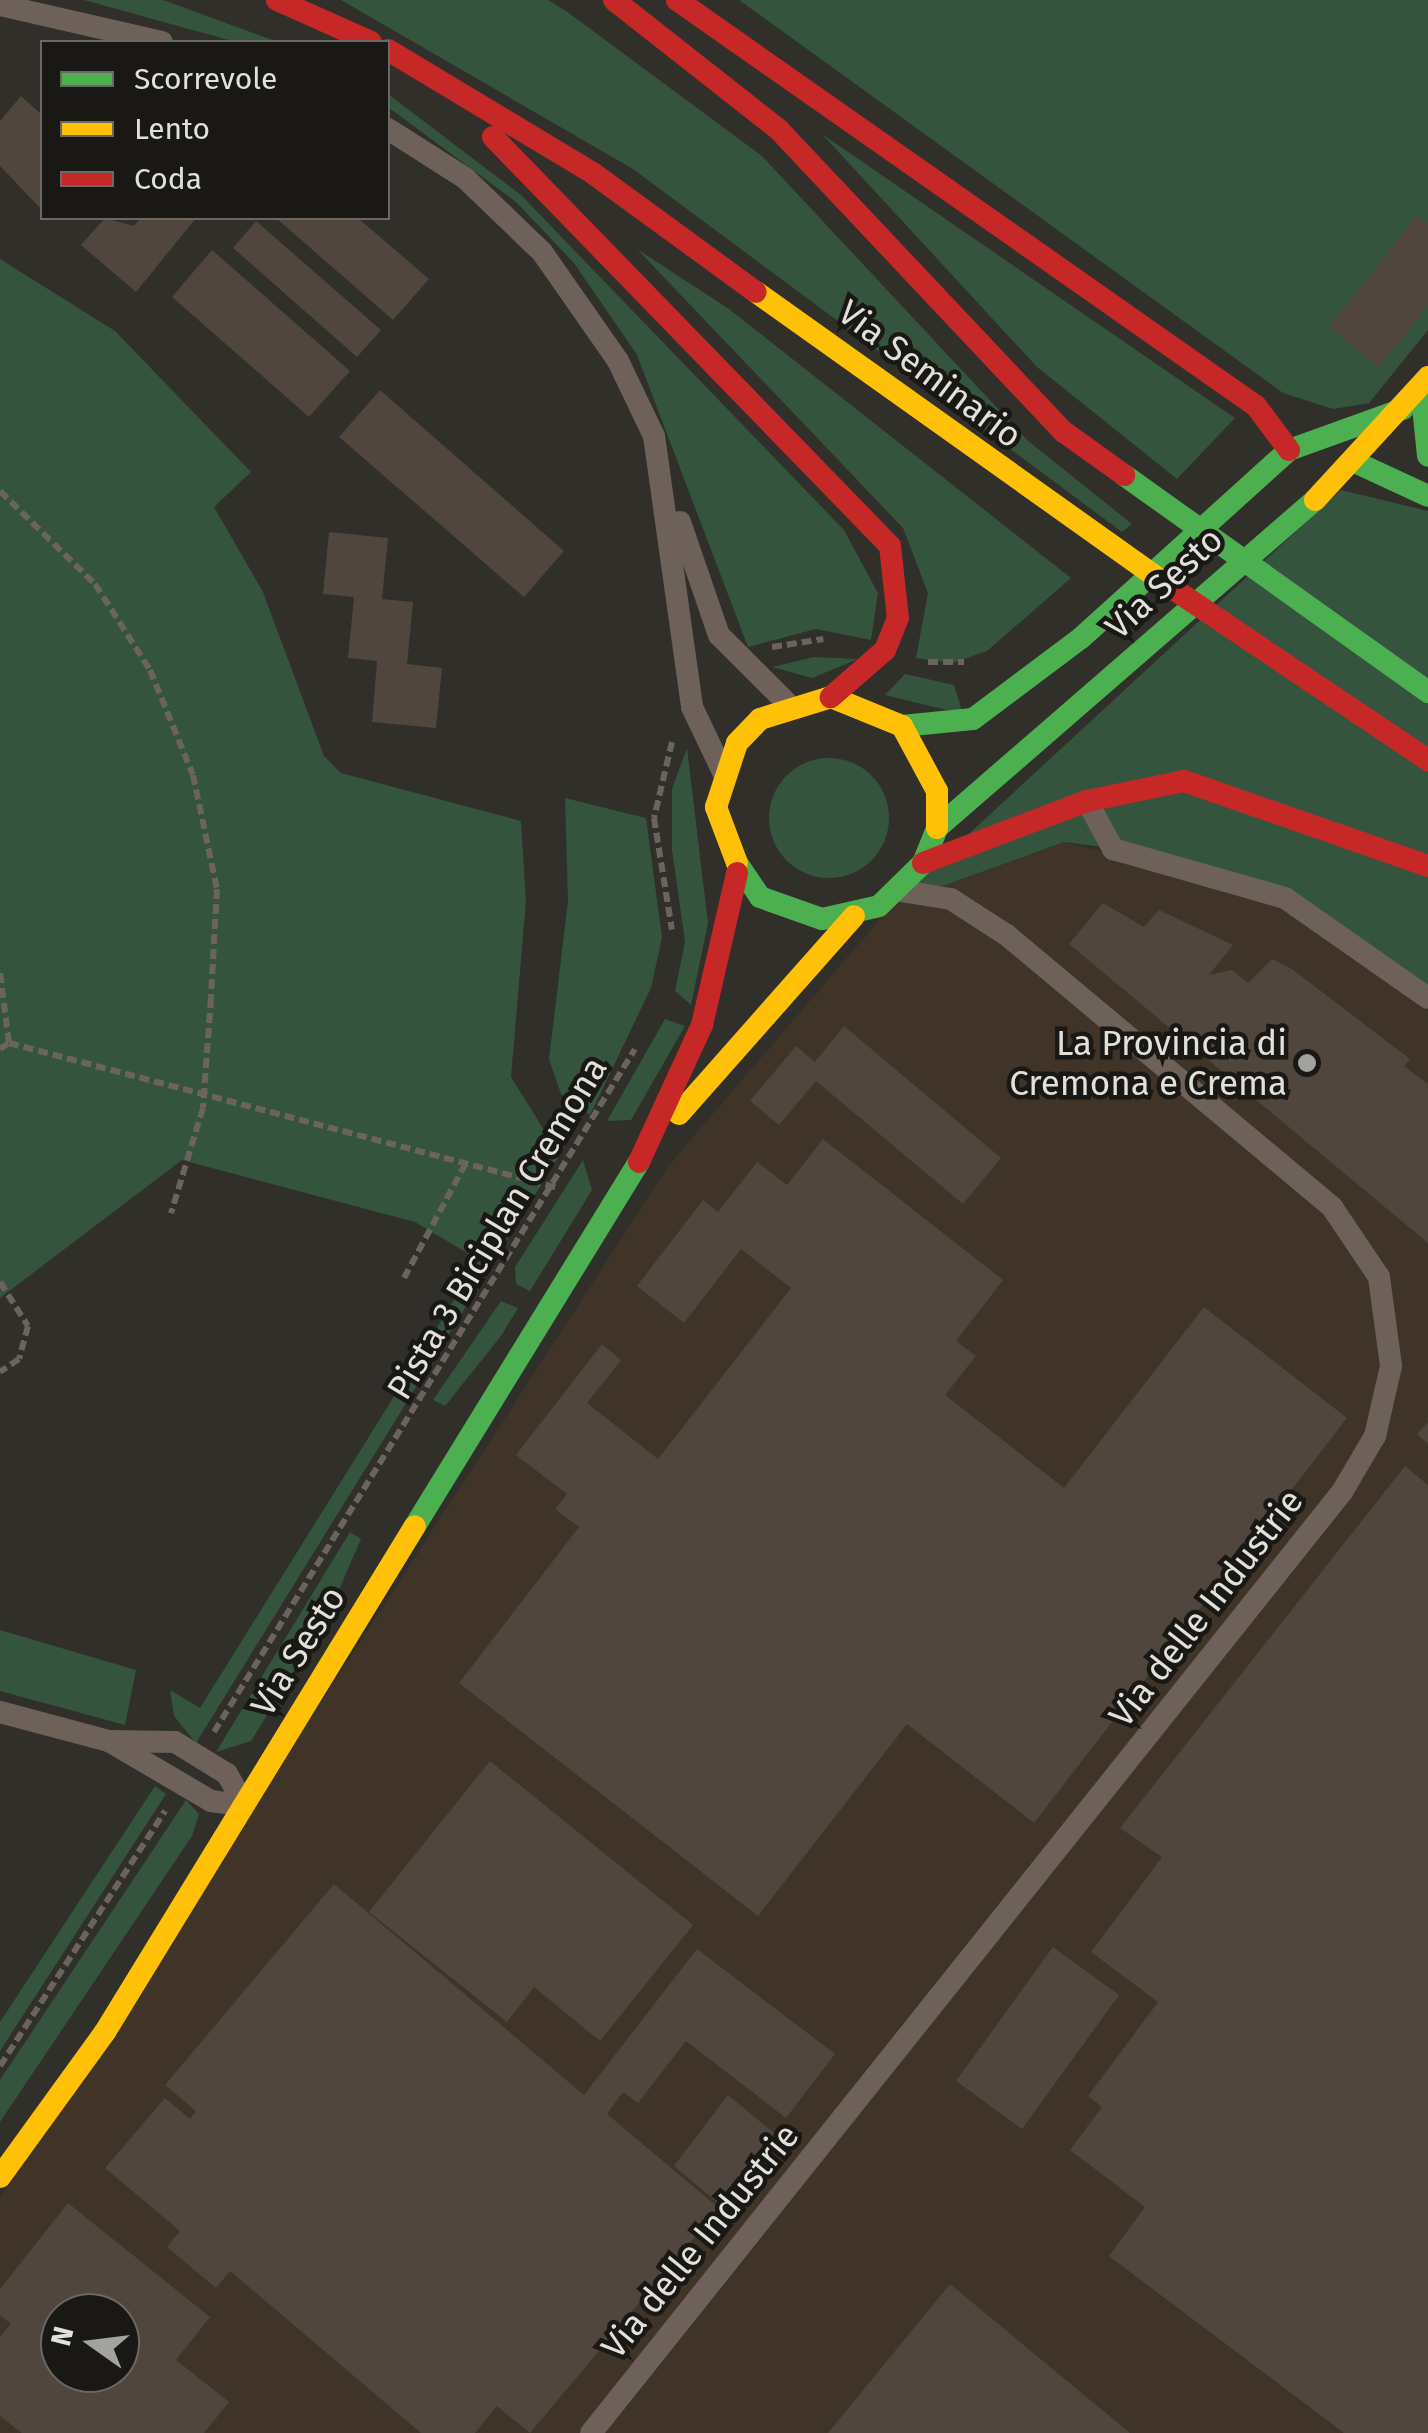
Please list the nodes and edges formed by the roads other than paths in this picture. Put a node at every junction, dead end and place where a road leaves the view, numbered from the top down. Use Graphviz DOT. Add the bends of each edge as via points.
graph roads {
  1 [pos="277,0"];
  2 [pos="614,0"];
  3 [pos="677,0"];
  4 [pos="0,4"];
  5 [pos="153,40"];
  6 [pos="367,40"];
  7 [pos="398,56"];
  8 [pos="390,130"];
  9 [pos="1424,382"];
  10 [pos="1403,409"];
  11 [pos="1289,450"];
  12 [pos="1428,456"];
  13 [pos="660,462"];
  14 [pos="1357,463"];
  15 [pos="1428,496"];
  16 [pos="1264,538"];
  17 [pos="1428,692"];
  18 [pos="830,697"];
  19 [pos="788,704"];
  20 [pos="902,726"];
  21 [pos="1428,760"];
  22 [pos="723,772"];
  23 [pos="1088,801"];
  24 [pos="936,828"];
  25 [pos="924,863"];
  26 [pos="1428,866"];
  27 [pos="737,873"];
  28 [pos="901,891"];
  29 [pos="854,916"];
  30 [pos="1428,998"];
  31 [pos="644,1153"];
  32 [pos="0,1712"];
  33 [pos="110,1741"];
  34 [pos="245,1805"];
  35 [pos="0,2178"];
  36 [pos="590,2433"];
  1 -- 6 [label="main road"];
  2 -- 17 [label="main road, Via Seminario" via="779,130 1064,432"];
  3 -- 11 [label="main road" via="1256,406"];
  4 -- 5 [label="lane"];
  7 -- 18 [label="main road" via="855,502 898,566 898,618 885,650"];
  7 -- 21 [label="main road, Via Seminario" via="594,174 1046,503"];
  8 -- 13 [label="lane" via="465,178 542,252 618,360"];
  9 -- 10 [label="main road, Via Sesto"];
  9 -- 12 [label="main road"];
  10 -- 11 [label="main road"];
  10 -- 14 [label="main road, Via Sesto"];
  11 -- 14 [label="main road"];
  11 -- 16 [label="main road" via="1297,466"];
  11 -- 20 [label="main road, Via Sesto" via="1081,638 973,719"];
  13 -- 19 [label="lane" via="719,635"];
  13 -- 22 [label="lane" via="692,707"];
  14 -- 15 [label="main road"];
  14 -- 16 [label="main road, Via Sesto"];
  16 -- 24 [label="main road, Via Sesto"];
  18 -- 19 [label="main road"];
  18 -- 20 [label="main road"];
  19 -- 22 [label="main road" via="737,743"];
  20 -- 24 [label="main road, Via Sesto" via="931,773"];
  22 -- 27 [label="main road" via="716,807"];
  23 -- 25 [label="main road"];
  23 -- 26 [label="main road" via="1184,781"];
  23 -- 30 [label="lane" via="1114,849 1285,898"];
  24 -- 25 [label="main road, Via Sesto"];
  25 -- 28 [label="main road, Via Sesto"];
  27 -- 29 [label="main road" via="789,912"];
  27 -- 31 [label="main road, Via Sesto" via="702,1025"];
  28 -- 29 [label="main road, Via Sesto"];
  28 -- 36 [label="lane, Via delle Industrie" via="951,899 1005,934 1332,1207 1380,1276 1391,1366 1375,1436 1320,1521"];
  29 -- 31 [label="main road, Via Sesto"];
  31 -- 34 [label="main road, Via Sesto"];
  32 -- 33 [label="lane"];
  33 -- 34 [label="lane" via="211,1801"];
  33 -- 34 [label="lane" via="163,1737 227,1774"];
  34 -- 35 [label="main road, Via Sesto" via="105,2032"];
}
